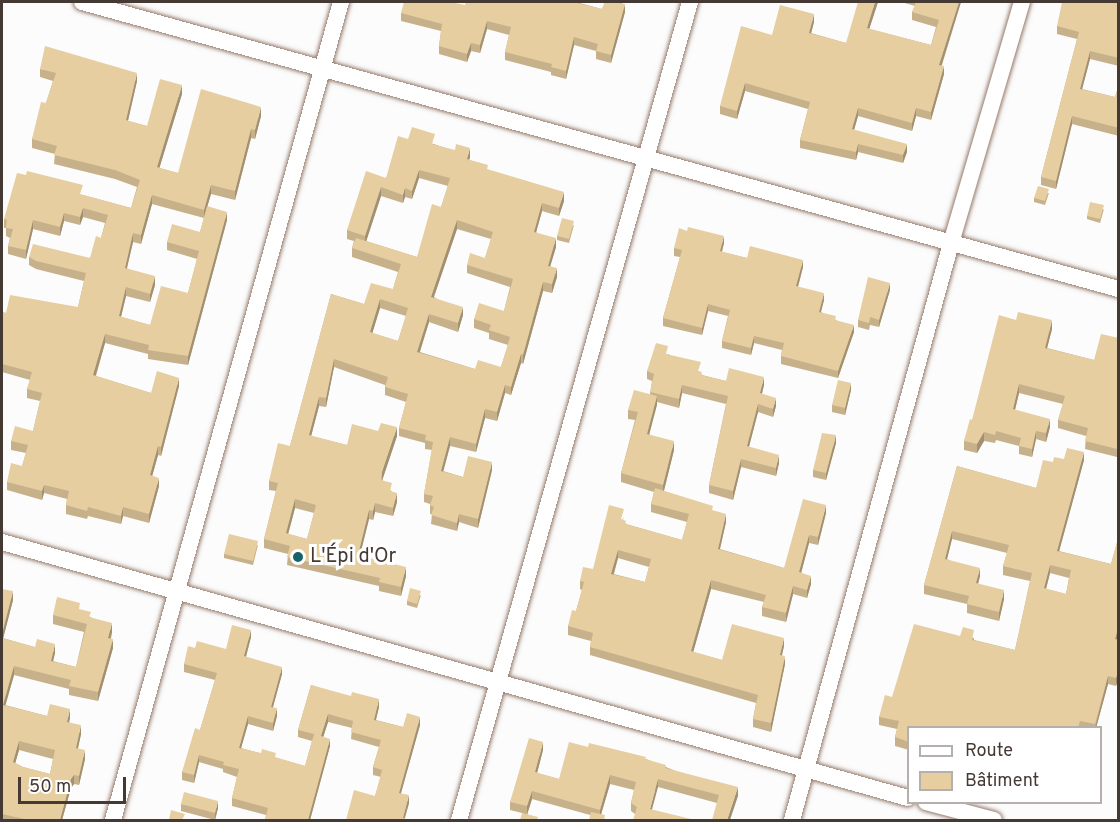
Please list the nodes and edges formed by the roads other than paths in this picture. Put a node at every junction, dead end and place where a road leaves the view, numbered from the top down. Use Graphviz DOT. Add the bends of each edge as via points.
graph roads {
  1 [pos="82,2"];
  2 [pos="341,2"];
  3 [pos="690,2"];
  4 [pos="1022,2"];
  5 [pos="321,68"];
  6 [pos="647,158"];
  7 [pos="951,243"];
  8 [pos="1119,289"];
  9 [pos="2,542"];
  10 [pos="176,590"];
  11 [pos="499,682"];
  12 [pos="806,771"];
  13 [pos="907,797"];
  14 [pos="934,804"];
  15 [pos="113,820"];
  16 [pos="459,820"];
  17 [pos="792,820"];
  18 [pos="994,820"];
  1 -- 5 [label="street"];
  2 -- 5 [label="street"];
  3 -- 6 [label="street"];
  4 -- 7 [label="street"];
  5 -- 6 [label="street"];
  5 -- 10 [label="street"];
  6 -- 7 [label="street"];
  6 -- 11 [label="street"];
  7 -- 8 [label="street"];
  7 -- 12 [label="street"];
  9 -- 10 [label="street"];
  10 -- 11 [label="street"];
  10 -- 15 [label="street"];
  11 -- 12 [label="street"];
  11 -- 16 [label="street"];
  12 -- 13 [label="street"];
  12 -- 17 [label="street"];
  14 -- 18 [label="street"];
}
